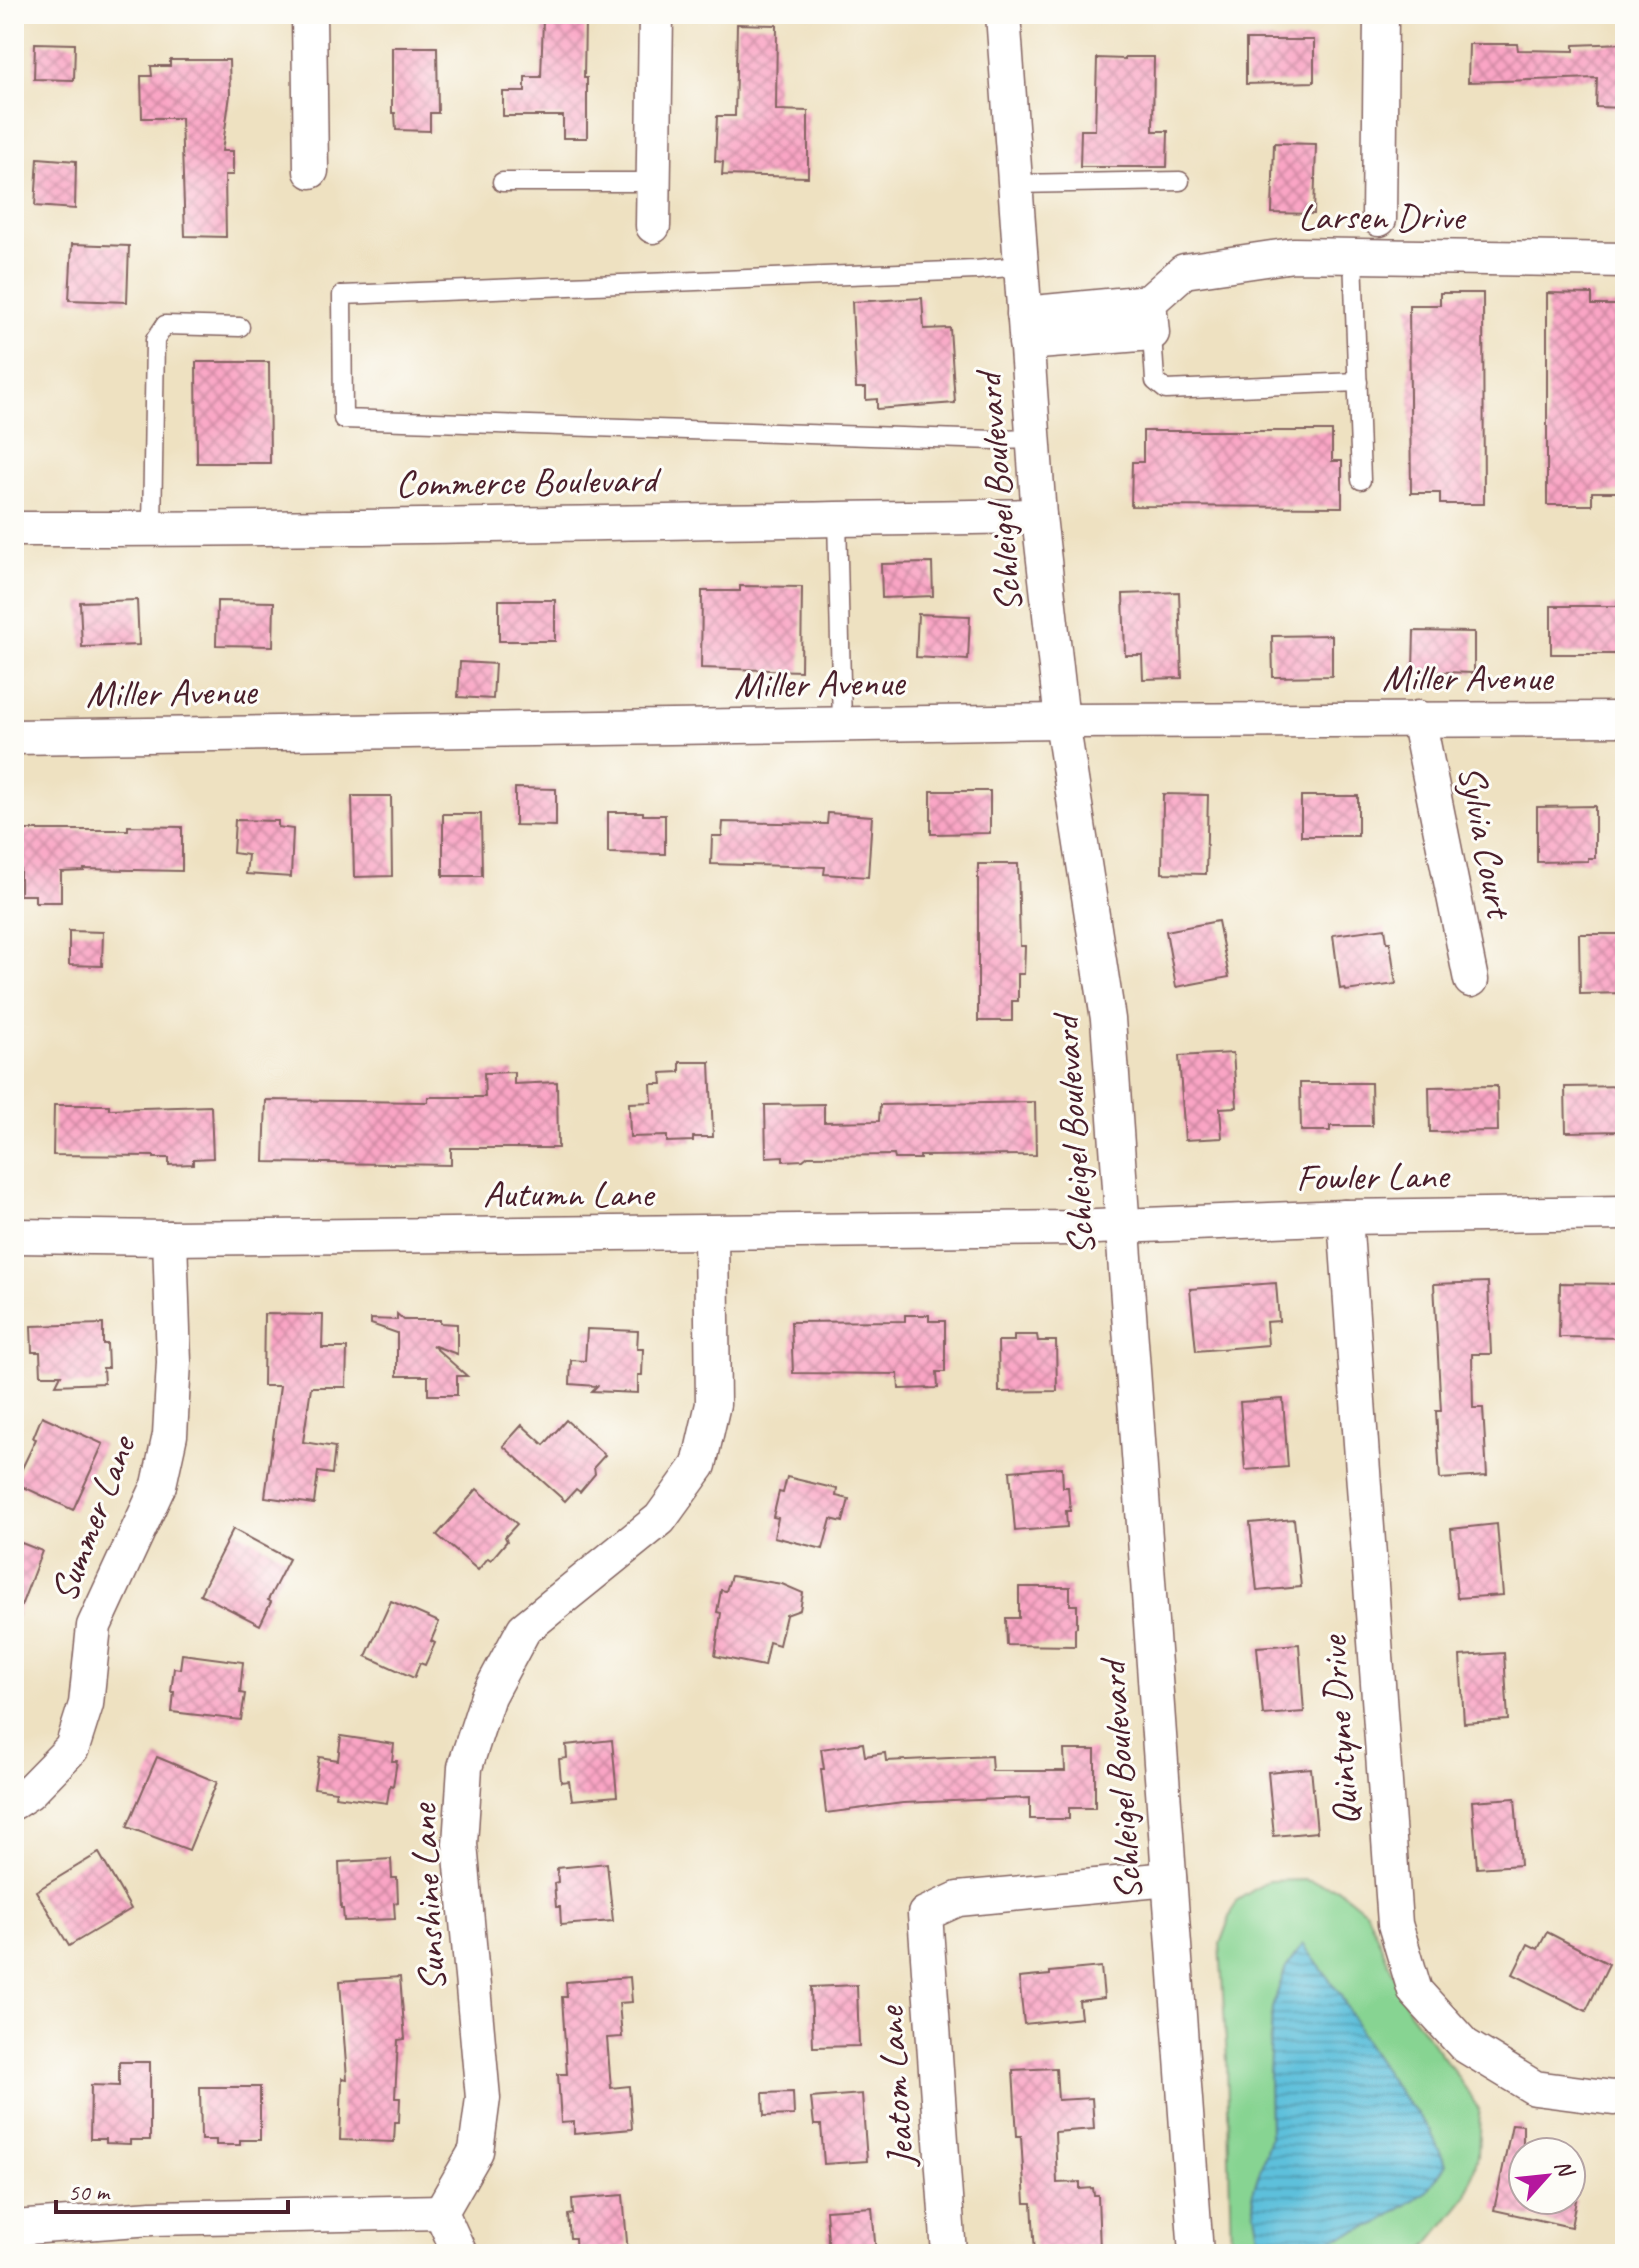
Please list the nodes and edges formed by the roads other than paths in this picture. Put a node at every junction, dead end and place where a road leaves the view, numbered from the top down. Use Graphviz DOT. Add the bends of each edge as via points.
graph roads {
  1 [pos="309,14"];
  2 [pos="656,14"];
  3 [pos="1003,14"];
  4 [pos="1381,14"];
  5 [pos="311,171"];
  6 [pos="1180,181"];
  7 [pos="502,182"];
  8 [pos="654,182"];
  9 [pos="1015,184"];
  10 [pos="1379,219"];
  11 [pos="653,226"];
  12 [pos="1353,256"];
  13 [pos="1625,260"];
  14 [pos="1020,266"];
  15 [pos="1150,318"];
  16 [pos="240,327"];
  17 [pos="1025,328"];
  18 [pos="1358,382"];
  19 [pos="1034,439"];
  20 [pos="1361,480"];
  21 [pos="1039,516"];
  22 [pos="837,518"];
  23 [pos="14,529"];
  24 [pos="152,529"];
  25 [pos="1418,718"];
  26 [pos="1625,719"];
  27 [pos="1062,721"];
  28 [pos="842,724"];
  29 [pos="14,737"];
  30 [pos="1471,980"];
  31 [pos="1625,1213"];
  32 [pos="1345,1217"];
  33 [pos="1122,1228"];
  34 [pos="711,1234"];
  35 [pos="14,1236"];
  36 [pos="170,1238"];
  37 [pos="14,1802"];
  38 [pos="1169,1879"];
  39 [pos="1625,2096"];
  40 [pos="441,2212"];
  41 [pos="14,2228"];
  42 [pos="460,2254"];
  43 [pos="949,2254"];
  44 [pos="1196,2254"];
  1 -- 5 [label="street"];
  2 -- 8 [label="street"];
  3 -- 9 [label="street, Schleigel Boulevard"];
  4 -- 10 [label="street"];
  6 -- 9 [label="lane"];
  7 -- 8 [label="lane"];
  8 -- 11 [label="street"];
  9 -- 14 [label="street, Schleigel Boulevard"];
  12 -- 13 [label="street, Larsen Drive"];
  12 -- 15 [label="street, Larsen Drive" via="1293,255 1184,271"];
  12 -- 18 [label="lane"];
  14 -- 17 [label="street, Schleigel Boulevard"];
  14 -- 19 [label="lane" via="342,295 343,419"];
  15 -- 17 [label="street"];
  15 -- 18 [label="lane" via="1155,381 1166,390"];
  16 -- 24 [label="lane" via="165,325 155,340"];
  17 -- 19 [label="street, Schleigel Boulevard"];
  18 -- 20 [label="lane"];
  19 -- 21 [label="street, Schleigel Boulevard"];
  21 -- 22 [label="street, Commerce Boulevard"];
  21 -- 27 [label="street, Schleigel Boulevard"];
  22 -- 24 [label="street, Commerce Boulevard"];
  22 -- 28 [label="lane"];
  23 -- 24 [label="street, Commerce Boulevard"];
  25 -- 26 [label="street, Miller Avenue"];
  25 -- 27 [label="street, Miller Avenue"];
  25 -- 30 [label="street, Sylvia Court"];
  27 -- 28 [label="street, Miller Avenue"];
  27 -- 33 [label="street, Schleigel Boulevard" via="1108,1019"];
  28 -- 29 [label="street, Miller Avenue"];
  31 -- 32 [label="street, Fowler Lane"];
  32 -- 33 [label="street, Fowler Lane"];
  32 -- 39 [label="street, Quintyne Drive" via="1395,1924 1415,1991 1464,2045 1535,2088"];
  33 -- 34 [label="street, Autumn Lane"];
  33 -- 38 [label="street, Schleigel Boulevard"];
  34 -- 36 [label="street, Autumn Lane"];
  34 -- 40 [label="street, Sunshine Lane" via="713,1404 699,1465 660,1519 524,1629 488,1696 465,1767 460,1844 483,2098 476,2151"];
  35 -- 36 [label="street, Autumn Lane"];
  36 -- 37 [label="street, Summer Lane" via="174,1362 170,1435 159,1485 94,1626 86,1704 72,1748"];
  38 -- 43 [label="street, Jeatom Lane" via="958,1899 925,1914"];
  38 -- 44 [label="street, Schleigel Boulevard"];
  40 -- 41 [label="street" via="152,2218"];
  40 -- 42 [label="street"];
}
